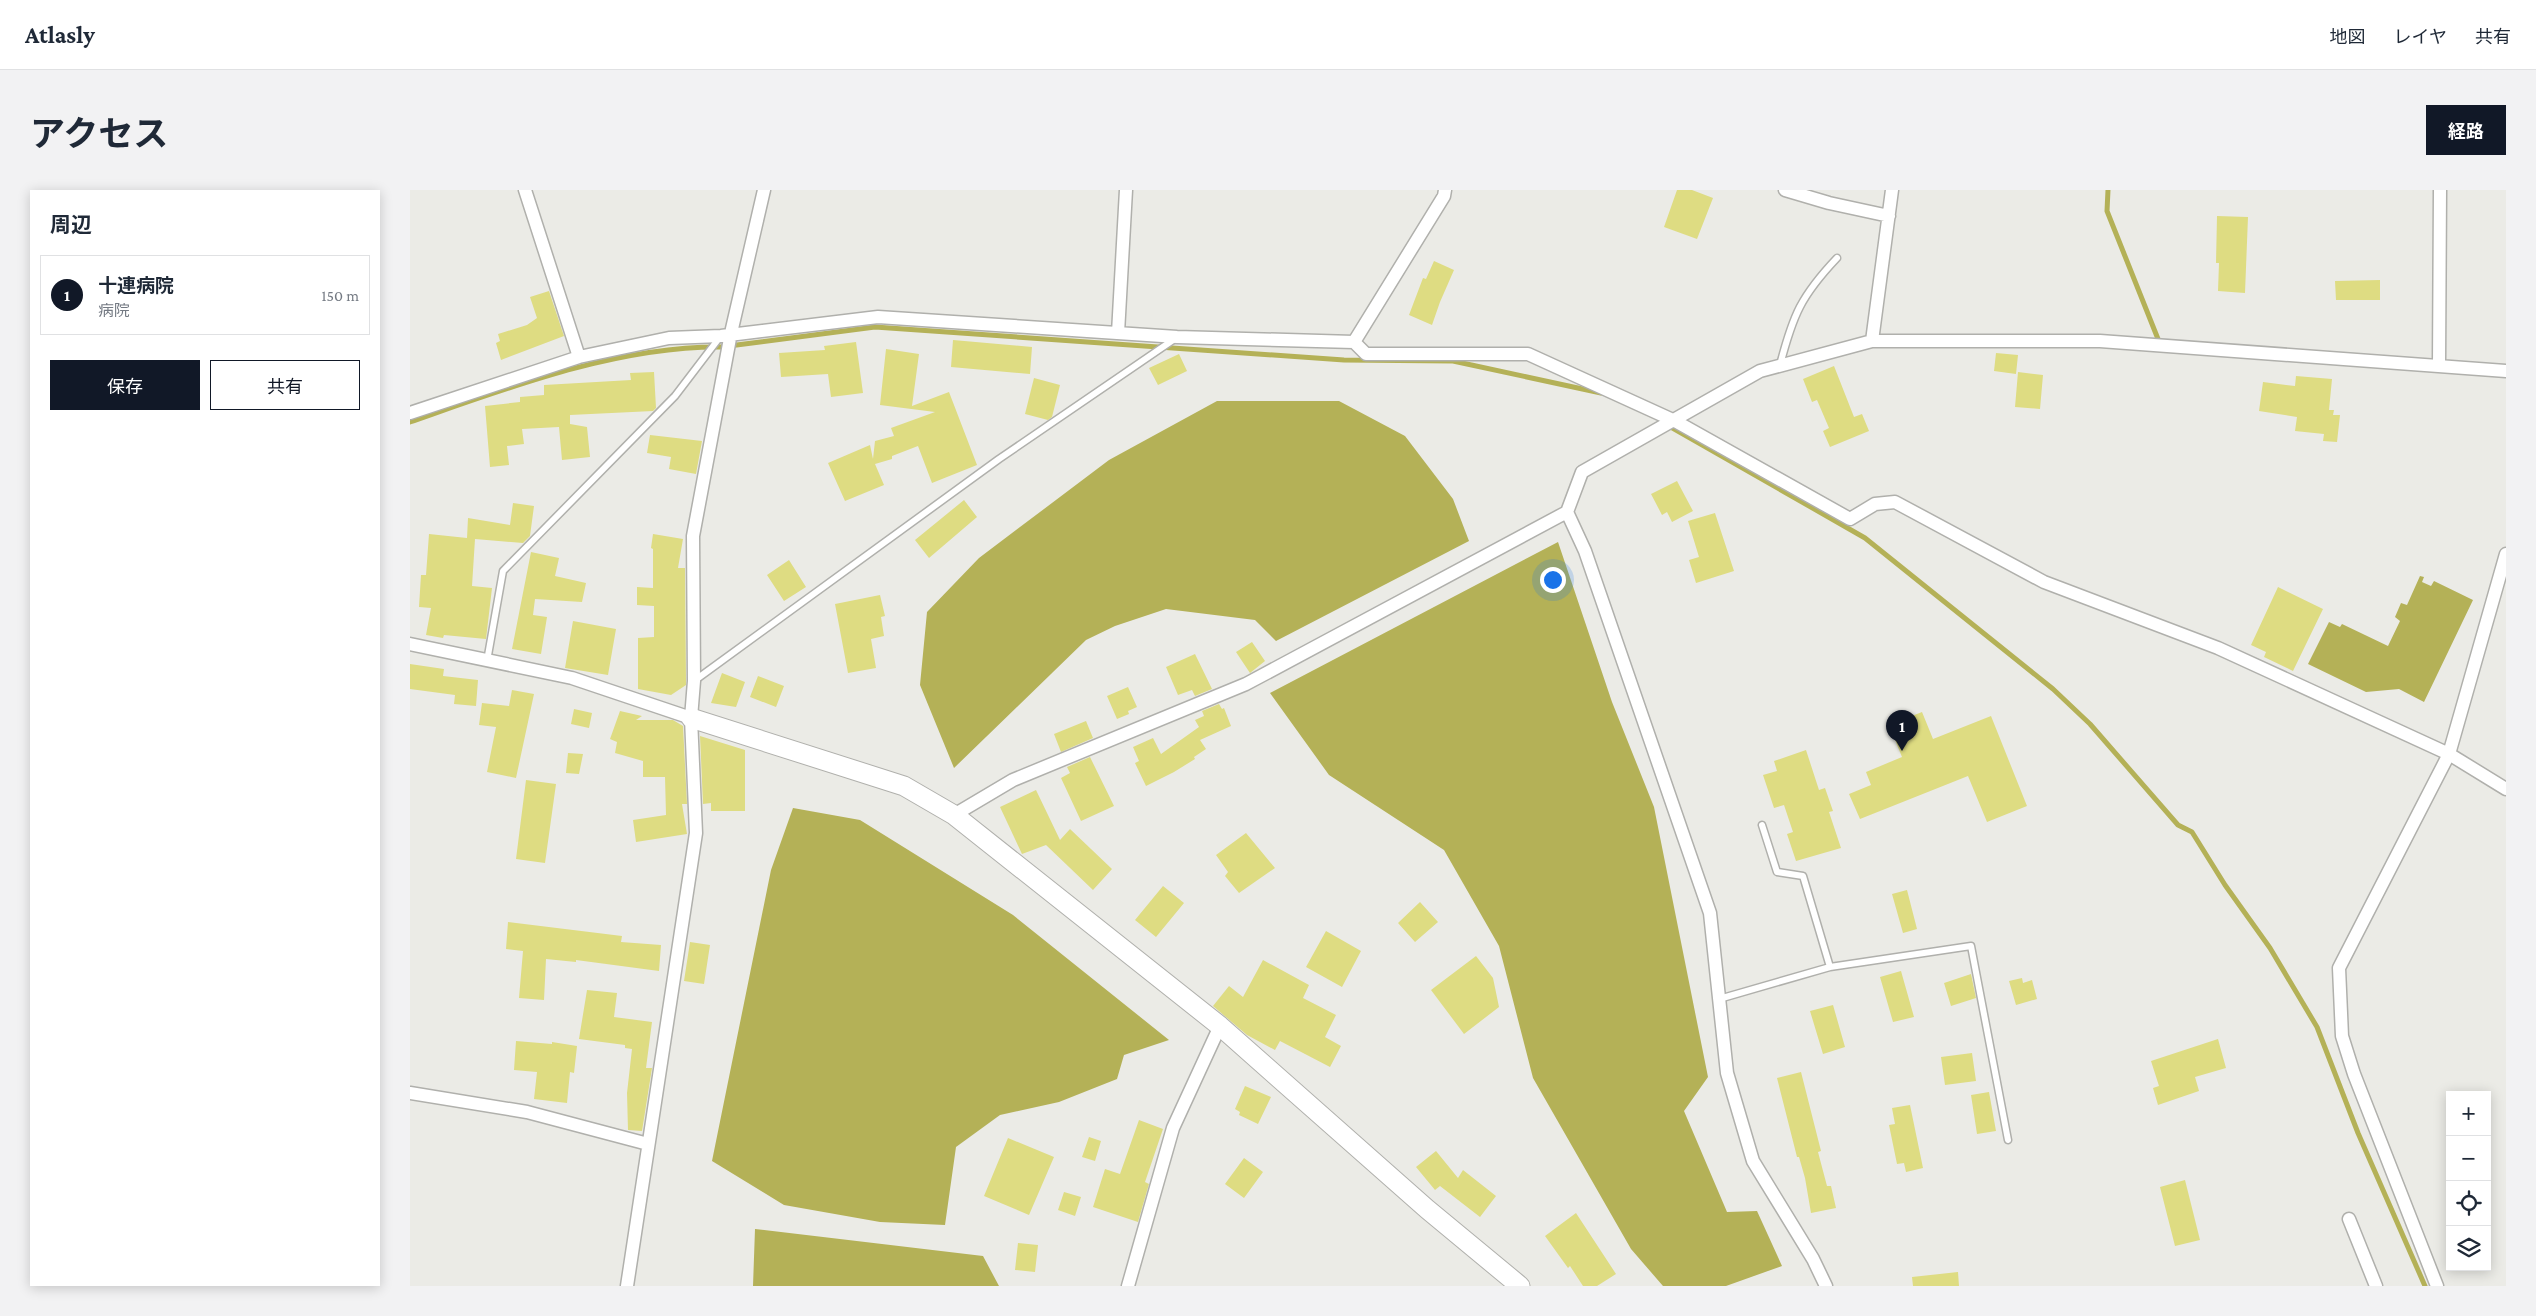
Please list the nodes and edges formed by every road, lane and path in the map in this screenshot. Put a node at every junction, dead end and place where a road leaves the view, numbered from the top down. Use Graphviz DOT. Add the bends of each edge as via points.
graph roads {
  1 [pos="525,190"];
  2 [pos="764,190"];
  3 [pos="1126,190"];
  4 [pos="1446,190"];
  5 [pos="1785,190"];
  6 [pos="1892,190"];
  7 [pos="2440,190"];
  8 [pos="1889,216"];
  9 [pos="1837,258"];
  10 [pos="1118,333"];
  11 [pos="726,335"];
  12 [pos="1177,337"];
  13 [pos="1354,342"];
  14 [pos="1872,342"];
  15 [pos="579,357"];
  16 [pos="2439,365"];
  17 [pos="1780,366"];
  18 [pos="2506,372"];
  19 [pos="410,413"];
  20 [pos="1675,421"];
  21 [pos="1566,512"];
  22 [pos="2506,554"];
  23 [pos="410,644"];
  24 [pos="487,661"];
  25 [pos="694,681"];
  26 [pos="691,718"];
  27 [pos="2450,754"];
  28 [pos="2506,788"];
  29 [pos="954,816"];
  30 [pos="1762,825"];
  31 [pos="1830,968"];
  32 [pos="1719,999"];
  33 [pos="1220,1026"];
  34 [pos="410,1093"];
  35 [pos="2008,1140"];
  36 [pos="648,1144"];
  37 [pos="2350,1219"];
  38 [pos="627,1286"];
  39 [pos="1128,1286"];
  40 [pos="1520,1286"];
  41 [pos="1826,1286"];
  42 [pos="2376,1286"];
  43 [pos="2438,1286"];
  1 -- 15 [label="street"];
  2 -- 11 [label="street"];
  3 -- 10 [label="street"];
  4 -- 13 [label="street"];
  5 -- 8 [label="street" via="1829,204"];
  6 -- 8 [label="street"];
  7 -- 16 [label="street"];
  8 -- 14 [label="street"];
  9 -- 17 [label="lane" via="1814,282 1796,310"];
  10 -- 11 [label="street" via="878,317"];
  10 -- 12 [label="street"];
  11 -- 15 [label="street" via="670,338"];
  11 -- 24 [label="lane" via="675,396 503,571"];
  11 -- 25 [label="street" via="693,536"];
  12 -- 13 [label="street"];
  12 -- 25 [label="lane" via="999,459"];
  13 -- 20 [label="street" via="1366,354 1528,354"];
  14 -- 16 [label="street" via="2100,341"];
  14 -- 17 [label="street"];
  15 -- 19 [label="street"];
  16 -- 18 [label="street"];
  17 -- 20 [label="street" via="1760,371"];
  20 -- 21 [label="street" via="1582,472"];
  20 -- 27 [label="street" via="1850,519 1876,504 1895,502 2044,582 2218,648"];
  21 -- 29 [label="street" via="1246,684 1013,780"];
  21 -- 32 [label="street" via="1586,551 1710,913"];
  22 -- 27 [label="street"];
  23 -- 24 [label="street"];
  24 -- 26 [label="street" via="572,678"];
  25 -- 26 [label="street"];
  26 -- 29 [label="street" via="904,786"];
  26 -- 36 [label="street" via="696,833"];
  27 -- 28 [label="street"];
  27 -- 43 [label="street" via="2339,968 2342,1036 2348,1056"];
  29 -- 33 [label="street"];
  30 -- 31 [label="lane" via="1777,872 1803,876"];
  31 -- 32 [label="lane"];
  31 -- 35 [label="lane" via="1971,946"];
  32 -- 41 [label="street" via="1727,1072 1753,1162"];
  33 -- 39 [label="street" via="1173,1128"];
  33 -- 40 [label="street" via="1427,1209"];
  34 -- 36 [label="street" via="527,1112"];
  36 -- 38 [label="street"];
  37 -- 42 [label="street"];
}
